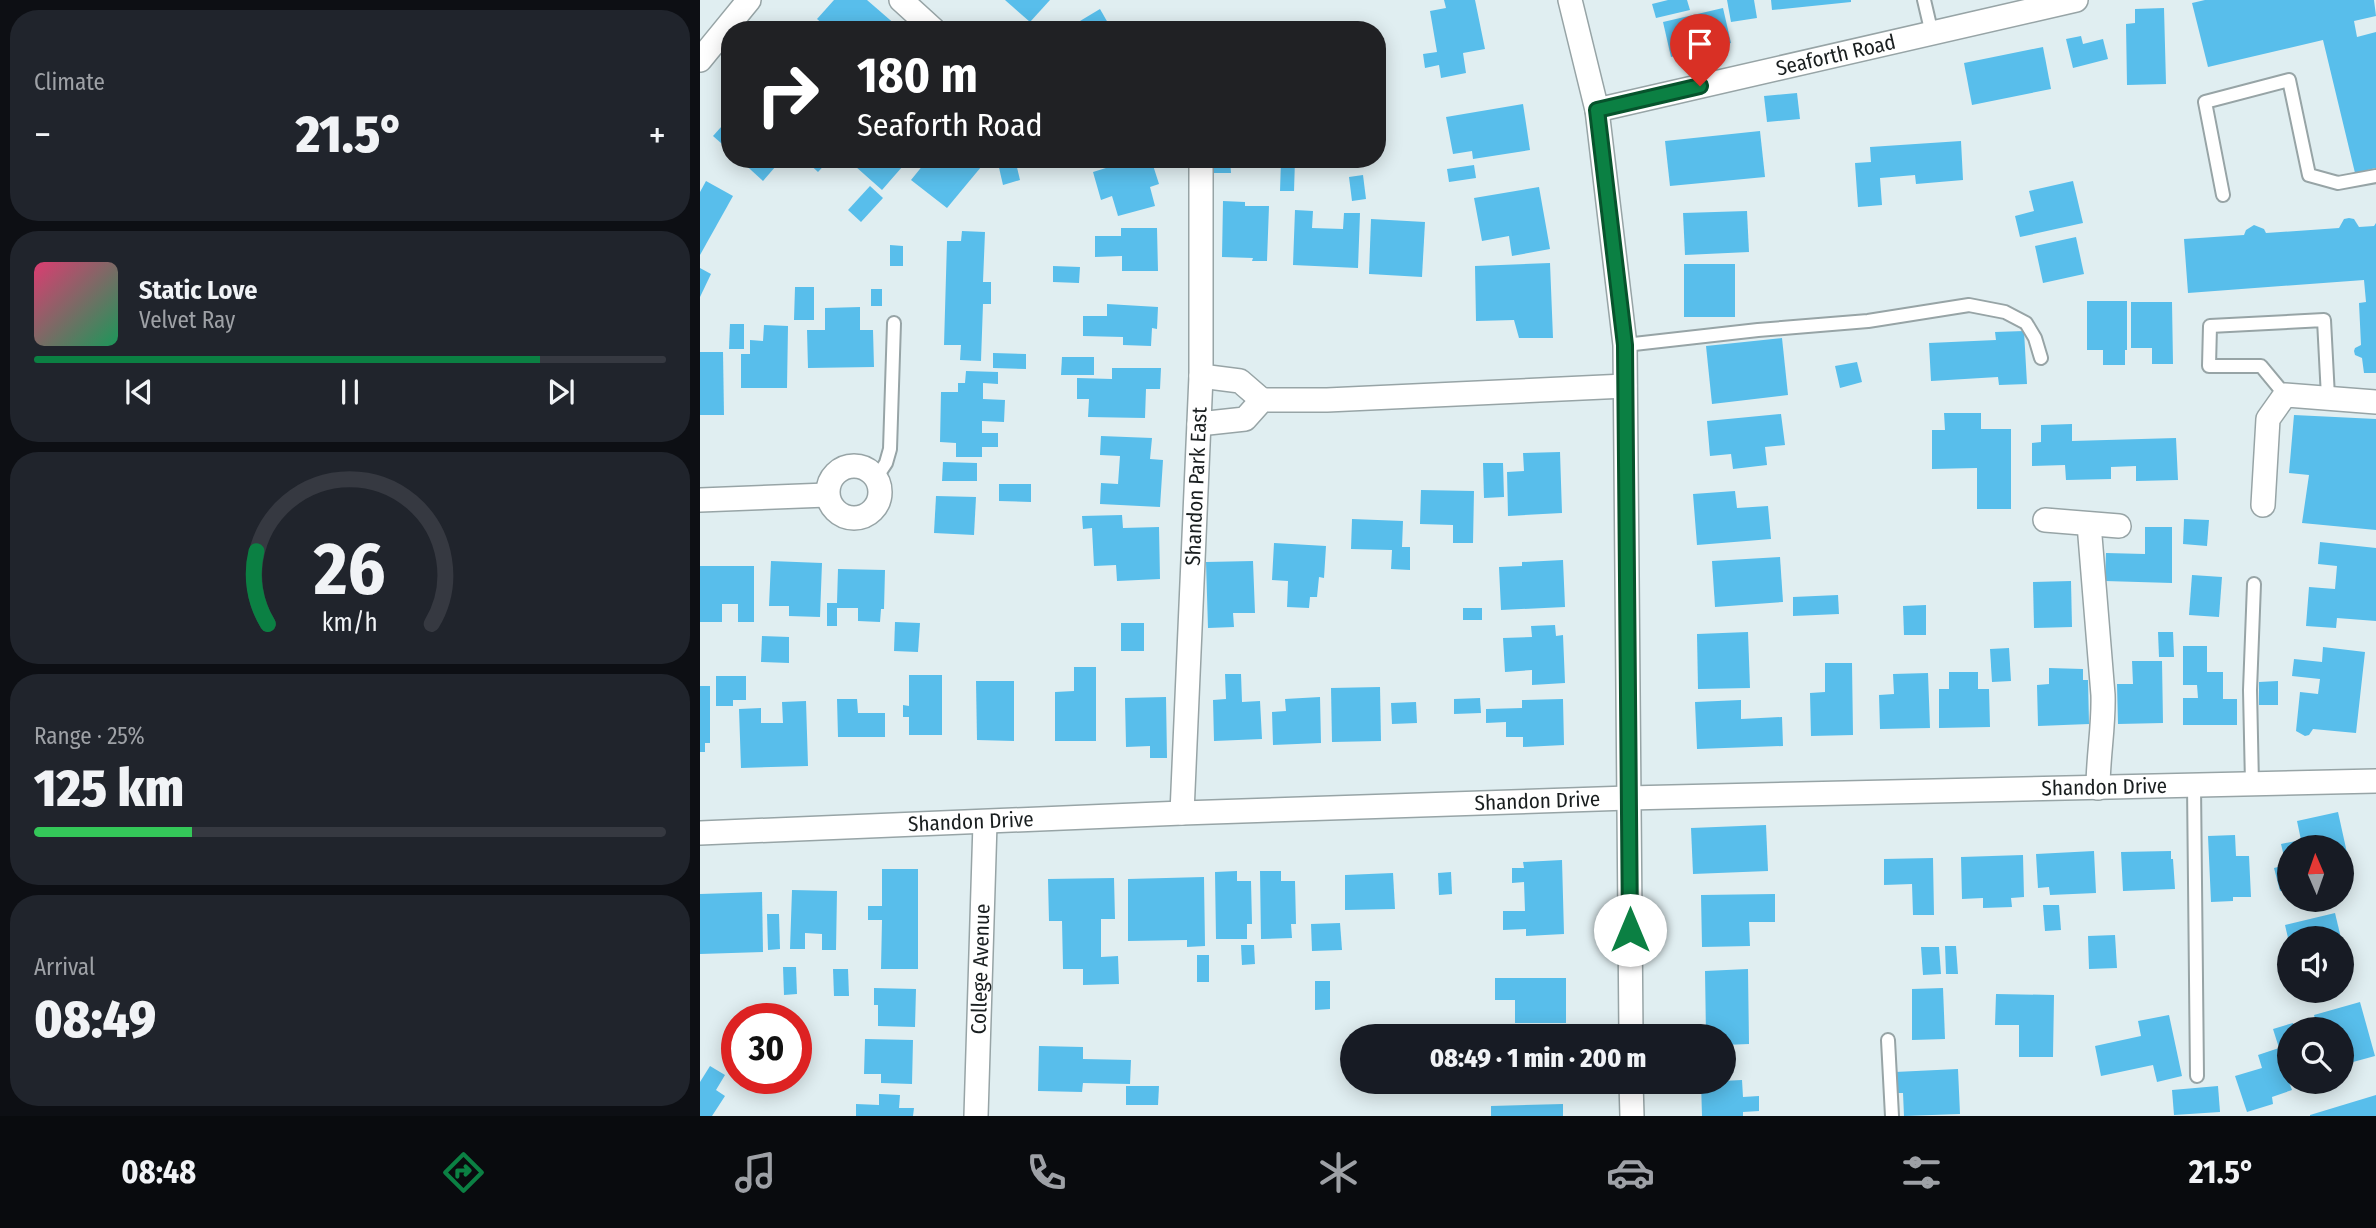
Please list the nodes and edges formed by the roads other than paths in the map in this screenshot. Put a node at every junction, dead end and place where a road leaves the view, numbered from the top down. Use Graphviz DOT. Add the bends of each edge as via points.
graph roads {
  1 [pos="749,0"];
  2 [pos="901,0"];
  3 [pos="1570,0"];
  4 [pos="1924,0"];
  5 [pos="2076,0"];
  6 [pos="732,21"];
  7 [pos="924,21"];
  8 [pos="721,34"];
  9 [pos="1931,34"];
  10 [pos="700,60"];
  11 [pos="1597,110"];
  12 [pos="1201,168"];
  13 [pos="2376,176"];
  14 [pos="2223,195"];
  15 [pos="894,323"];
  16 [pos="1625,345"];
  17 [pos="2040,358"];
  18 [pos="1201,376"];
  19 [pos="1625,386"];
  20 [pos="2285,395"];
  21 [pos="2328,397"];
  22 [pos="1262,400"];
  23 [pos="2376,402"];
  24 [pos="1199,424"];
  25 [pos="876,478"];
  26 [pos="827,495"];
  27 [pos="700,500"];
  28 [pos="2263,505"];
  29 [pos="2045,520"];
  30 [pos="2089,524"];
  31 [pos="2119,526"];
  32 [pos="2255,584"];
  33 [pos="2376,781"];
  34 [pos="2252,784"];
  35 [pos="2194,785"];
  36 [pos="2098,788"];
  37 [pos="1628,798"];
  38 [pos="1182,813"];
  39 [pos="985,822"];
  40 [pos="700,833"];
  41 [pos="1631,1024"];
  42 [pos="1888,1040"];
  43 [pos="2197,1076"];
  44 [pos="1631,1094"];
  45 [pos="976,1116"];
  46 [pos="1632,1116"];
  47 [pos="1892,1116"];
  1 -- 6 [label="street"];
  2 -- 7 [label="street"];
  3 -- 11 [label="street"];
  4 -- 9 [label="lane"];
  5 -- 9 [label="street, Seaforth Road"];
  8 -- 10 [label="street"];
  9 -- 11 [label="street, Seaforth Road"];
  11 -- 16 [label="street"];
  12 -- 18 [label="street, Shandon Park East"];
  13 -- 14 [label="lane" via="2338,183 2309,175 2289,80 2205,102"];
  15 -- 25 [label="lane" via="890,449"];
  16 -- 17 [label="lane" via="1868,321 1969,305 2005,312 2026,323"];
  16 -- 19 [label="street"];
  18 -- 22 [label="street" via="1240,381"];
  18 -- 24 [label="street, Shandon Park East"];
  19 -- 22 [label="street"];
  19 -- 37 [label="street"];
  20 -- 21 [label="street"];
  20 -- 21 [label="lane" via="2261,366 2210,366 2210,326 2324,320"];
  20 -- 28 [label="street" via="2268,419"];
  21 -- 23 [label="street"];
  22 -- 24 [label="street" via="1245,419"];
  24 -- 38 [label="street, Shandon Park East"];
  25 -- 26 [label="street" via="860,466 844,468 831,478"];
  25 -- 26 [label="street" via="880,499 861,518 843,517"];
  26 -- 27 [label="street"];
  29 -- 30 [label="street"];
  30 -- 31 [label="street"];
  30 -- 36 [label="street" via="2104,722"];
  32 -- 34 [label="lane"];
  33 -- 34 [label="street, Shandon Drive"];
  34 -- 35 [label="street, Shandon Drive"];
  35 -- 36 [label="street, Shandon Drive"];
  35 -- 43 [label="lane"];
  36 -- 37 [label="street, Shandon Drive"];
  37 -- 38 [label="street, Shandon Drive"];
  37 -- 41 [label="street"];
  38 -- 39 [label="street, Shandon Drive"];
  39 -- 40 [label="street, Shandon Drive"];
  39 -- 45 [label="street, College Avenue"];
  42 -- 47 [label="lane"];
  44 -- 46 [label="street"];
}
